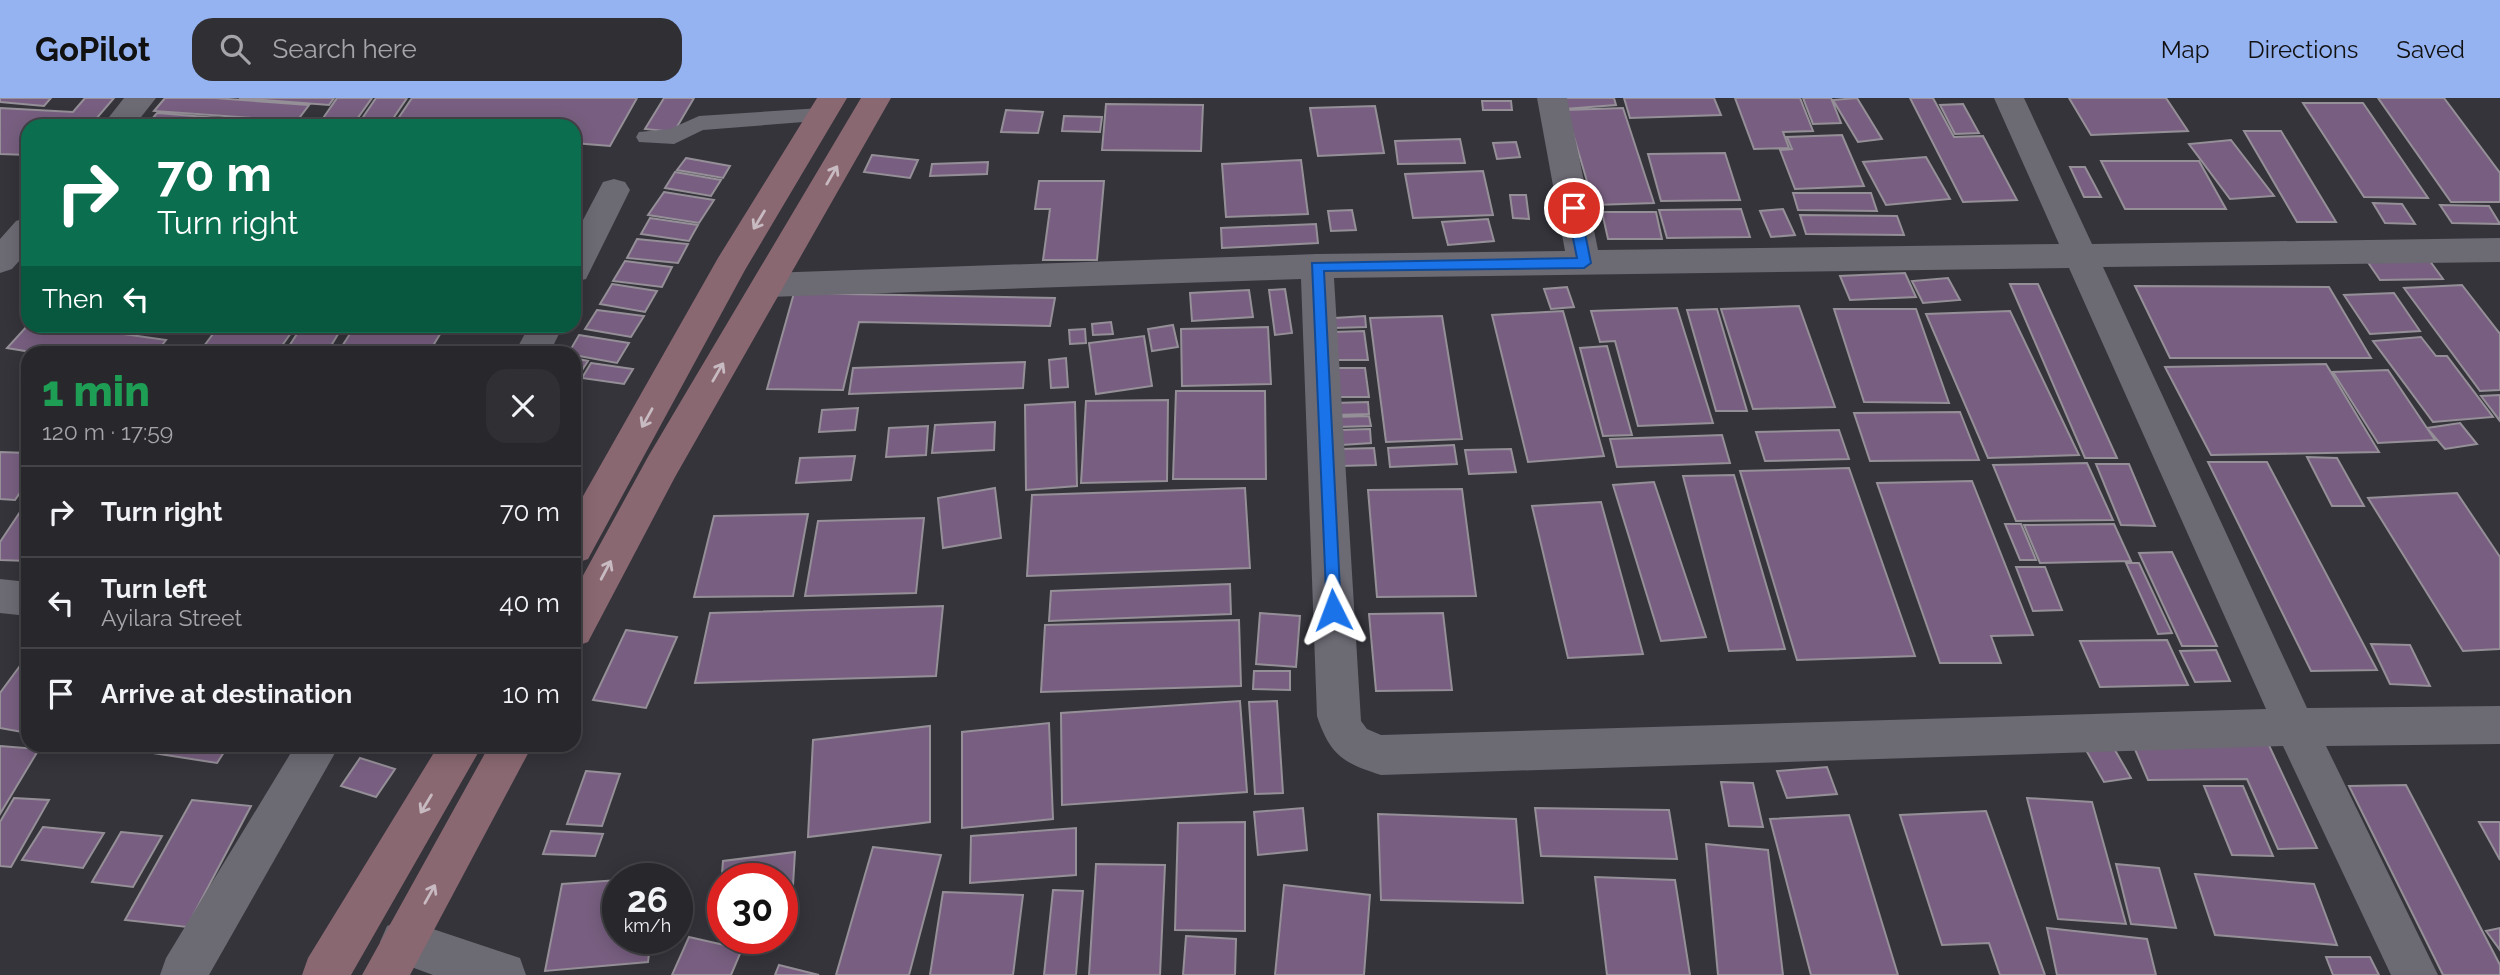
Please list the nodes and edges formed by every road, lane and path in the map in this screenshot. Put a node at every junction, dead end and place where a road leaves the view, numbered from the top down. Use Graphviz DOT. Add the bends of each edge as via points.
graph roads {
  1 [pos="141,98"];
  2 [pos="876,98"];
  3 [pos="1552,98"];
  4 [pos="2009,98"];
  5 [pos="826,107"];
  6 [pos="123,119"];
  7 [pos="647,137"];
  8 [pos="614,190"];
  9 [pos="21,237"];
  10 [pos="2500,250"];
  11 [pos="2081,254"];
  12 [pos="581,256"];
  13 [pos="0,261"];
  14 [pos="1584,263"];
  15 [pos="1317,266"];
  16 [pos="768,285"];
  17 [pos="581,535"];
  18 [pos="0,596"];
  19 [pos="21,598"];
  20 [pos="581,617"];
  21 [pos="2500,724"];
  22 [pos="2295,727"];
  23 [pos="314,752"];
  24 [pos="457,752"];
  25 [pos="509,752"];
  26 [pos="394,959"];
  27 [pos="183,975"];
  28 [pos="325,975"];
  29 [pos="503,975"];
  30 [pos="2415,975"];
  1 -- 6 [label="street"];
  16 -- 2 [label="main road, one-way"];
  3 -- 14 [label="street"];
  4 -- 11 [label="street"];
  5 -- 7 [label="lane" via="699,123 674,136"];
  5 -- 17 [label="main road, one-way" via="730,267"];
  8 -- 12 [label="street"];
  9 -- 13 [label="street"];
  10 -- 11 [label="street"];
  11 -- 14 [label="street"];
  11 -- 22 [label="street"];
  14 -- 15 [label="street"];
  15 -- 16 [label="street"];
  15 -- 22 [label="street" via="1338,716 1344,737 1362,750 1381,755"];
  20 -- 16 [label="main road, one-way" via="662,466"];
  18 -- 19 [label="street"];
  21 -- 22 [label="street"];
  22 -- 30 [label="street"];
  23 -- 27 [label="street"];
  24 -- 28 [label="main road, one-way"];
  26 -- 25 [label="main road, one-way"];
  26 -- 29 [label="street"];
}
